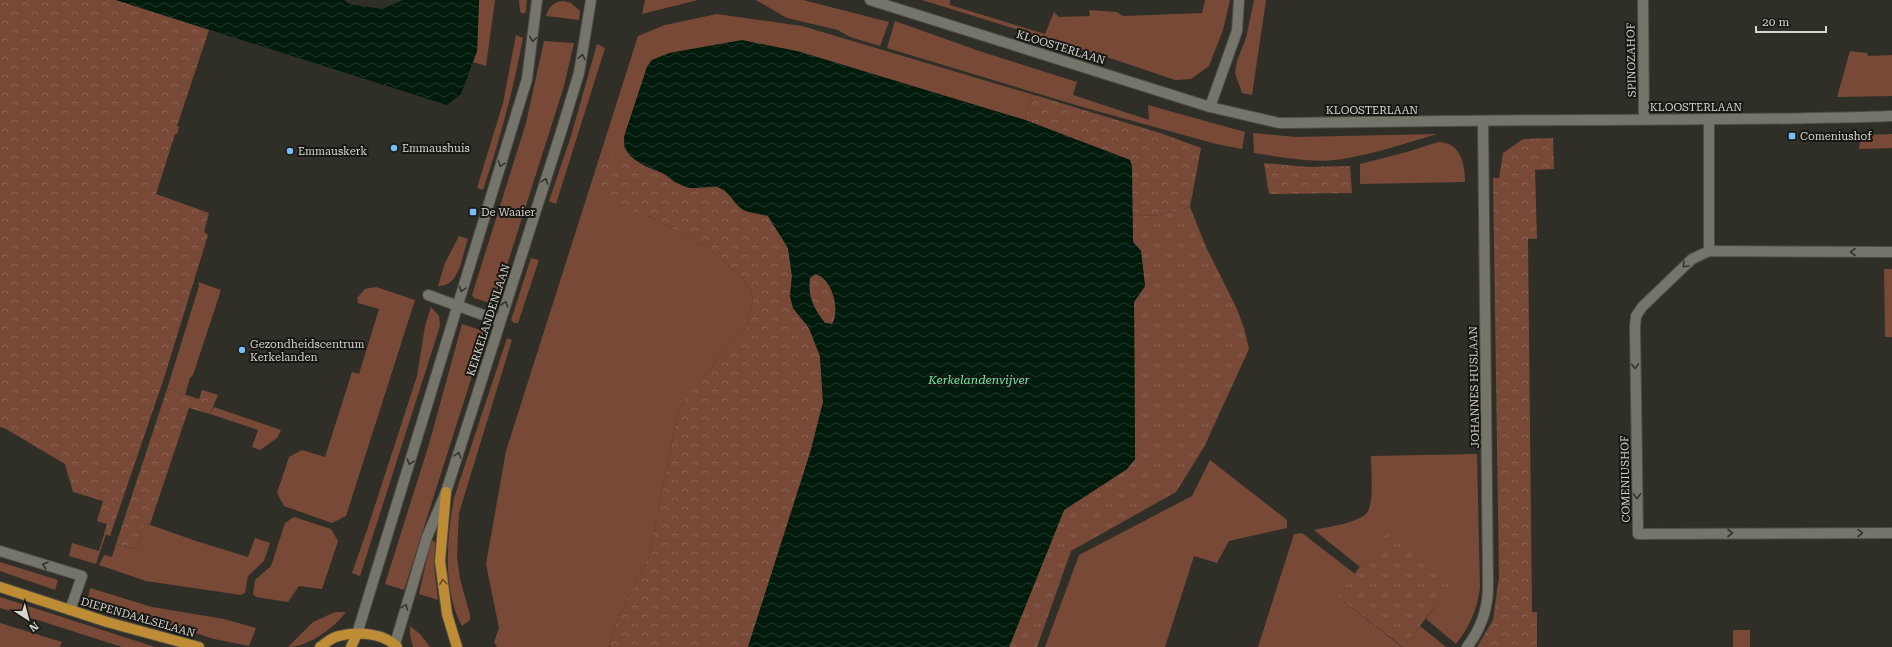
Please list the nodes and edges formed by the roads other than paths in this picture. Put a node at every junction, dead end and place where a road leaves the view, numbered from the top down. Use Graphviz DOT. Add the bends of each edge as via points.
graph roads {
  1 [pos="537,0"];
  2 [pos="591,0"];
  3 [pos="870,0"];
  4 [pos="1239,0"];
  5 [pos="1642,0"];
  6 [pos="1210,107"];
  7 [pos="1892,116"];
  8 [pos="1644,120"];
  9 [pos="1709,120"];
  10 [pos="1483,122"];
  11 [pos="1709,251"];
  12 [pos="1892,252"];
  13 [pos="428,294"];
  14 [pos="457,305"];
  15 [pos="500,321"];
  16 [pos="446,492"];
  17 [pos="1892,533"];
  18 [pos="0,551"];
  19 [pos="0,587"];
  20 [pos="70,610"];
  21 [pos="357,634"];
  22 [pos="396,646"];
  23 [pos="199,647"];
  24 [pos="320,647"];
  25 [pos="351,647"];
  26 [pos="457,647"];
  27 [pos="1467,647"];
  1 -- 14 [label="street, one-way" via="527,80"];
  15 -- 2 [label="street, KERKELANDENLAAN, one-way" via="579,73"];
  3 -- 6 [label="street, KLOOSTERLAAN"];
  4 -- 6 [label="street" via="1237,31"];
  5 -- 8 [label="street, SPINOZAHOF"];
  6 -- 10 [label="street, KLOOSTERLAAN" via="1279,123"];
  7 -- 9 [label="street, KLOOSTERLAAN"];
  8 -- 9 [label="street, KLOOSTERLAAN"];
  8 -- 10 [label="street, KLOOSTERLAAN"];
  9 -- 11 [label="street"];
  10 -- 27 [label="street, JOHANNES HUSLAAN" via="1488,594 1481,622"];
  12 -- 11 [label="street, COMENIUSHOF, one-way"];
  11 -- 17 [label="street, COMENIUSHOF, one-way" via="1692,259 1642,307 1635,322 1638,534"];
  13 -- 14 [label="street"];
  14 -- 15 [label="street"];
  14 -- 21 [label="street, one-way"];
  16 -- 15 [label="street, KERKELANDENLAAN, one-way"];
  22 -- 16 [label="street, KERKELANDENLAAN, one-way" via="427,537"];
  26 -- 16 [label="main road, one-way" via="447,614 440,561"];
  20 -- 18 [label="street, DIEPENDAALSELAAN, one-way" via="82,576"];
  19 -- 20 [label="main road, DIEPENDAALSELAAN"];
  20 -- 23 [label="main road, DIEPENDAALSELAAN"];
  21 -- 22 [label="main road" via="378,636"];
  21 -- 24 [label="main road" via="338,636"];
  21 -- 25 [label="main road"];
}
